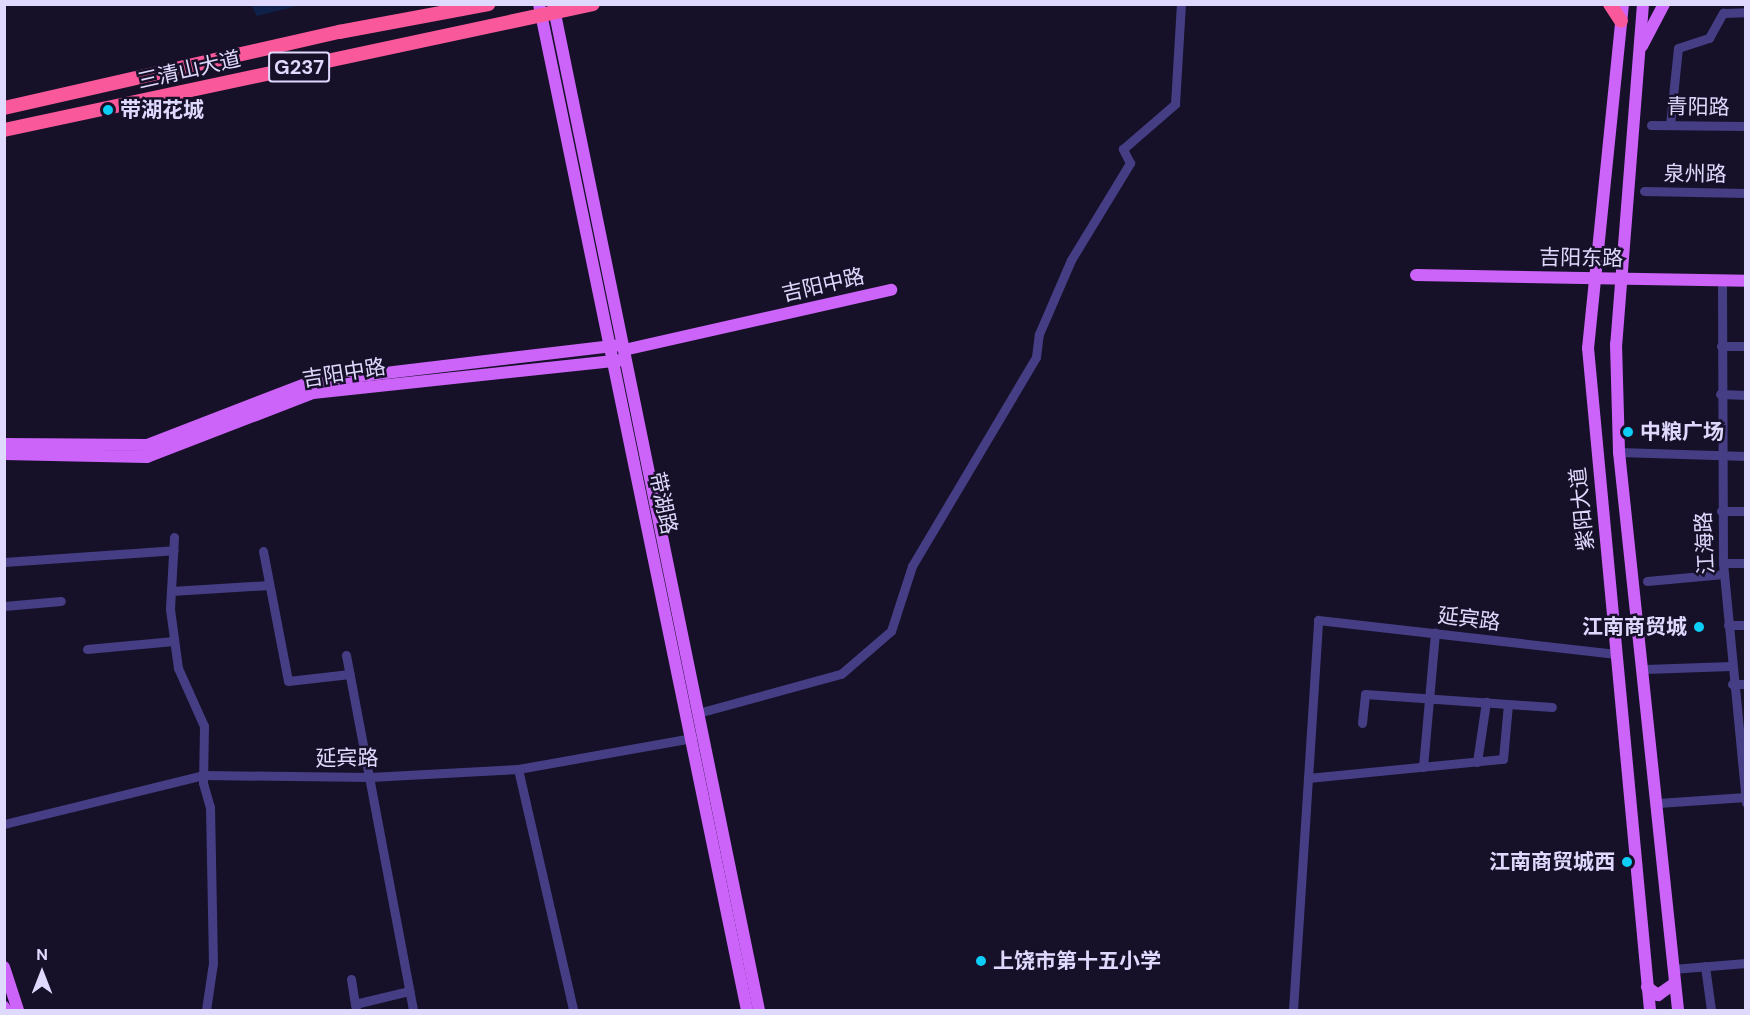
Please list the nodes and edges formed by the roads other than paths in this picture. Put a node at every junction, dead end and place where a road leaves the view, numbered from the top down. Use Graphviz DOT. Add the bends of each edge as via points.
graph roads {
  1 [pos="488,4"];
  2 [pos="593,4"];
  3 [pos="1181,4"];
  4 [pos="1610,4"];
  5 [pos="1643,4"];
  6 [pos="1664,4"];
  7 [pos="443,8"];
  8 [pos="555,8"];
  9 [pos="540,9"];
  10 [pos="1746,12"];
  11 [pos="1622,14"];
  12 [pos="1641,17"];
  13 [pos="1638,56"];
  14 [pos="4,108"];
  15 [pos="1651,124"];
  16 [pos="1670,125"];
  17 [pos="1746,126"];
  18 [pos="4,130"];
  19 [pos="1644,191"];
  20 [pos="1746,193"];
  21 [pos="1416,275"];
  22 [pos="1592,278"];
  23 [pos="1621,278"];
  24 [pos="1722,280"];
  25 [pos="1746,280"];
  26 [pos="891,290"];
  27 [pos="1721,346"];
  28 [pos="1746,346"];
  29 [pos="619,352"];
  30 [pos="1720,394"];
  31 [pos="1746,395"];
  32 [pos="4,444"];
  33 [pos="1619,452"];
  34 [pos="4,454"];
  35 [pos="1719,456"];
  36 [pos="1746,456"];
  37 [pos="1721,511"];
  38 [pos="1746,511"];
  39 [pos="174,537"];
  40 [pos="174,550"];
  41 [pos="263,551"];
  42 [pos="4,562"];
  43 [pos="1723,562"];
  44 [pos="1746,563"];
  45 [pos="1724,574"];
  46 [pos="1647,581"];
  47 [pos="269,585"];
  48 [pos="171,591"];
  49 [pos="61,601"];
  50 [pos="4,606"];
  51 [pos="1728,625"];
  52 [pos="1746,625"];
  53 [pos="1436,633"];
  54 [pos="174,640"];
  55 [pos="87,649"];
  56 [pos="1616,654"];
  57 [pos="346,655"];
  58 [pos="1731,666"];
  59 [pos="1645,669"];
  60 [pos="350,674"];
  61 [pos="1732,684"];
  62 [pos="1746,684"];
  63 [pos="1431,699"];
  64 [pos="1486,702"];
  65 [pos="1508,704"];
  66 [pos="1552,706"];
  67 [pos="698,713"];
  68 [pos="1362,723"];
  69 [pos="692,738"];
  70 [pos="1742,738"];
  71 [pos="1477,762"];
  72 [pos="1423,767"];
  73 [pos="518,769"];
  74 [pos="204,775"];
  75 [pos="370,777"];
  76 [pos="1308,778"];
  77 [pos="1745,797"];
  78 [pos="1658,803"];
  79 [pos="1746,803"];
  80 [pos="4,824"];
  81 [pos="1746,963"];
  82 [pos="1705,966"];
  83 [pos="4,967"];
  84 [pos="1673,969"];
  85 [pos="351,979"];
  86 [pos="1674,984"];
  87 [pos="1647,987"];
  88 [pos="409,991"];
  89 [pos="356,1007"];
  90 [pos="18,1011"];
  91 [pos="206,1011"];
  92 [pos="413,1011"];
  93 [pos="573,1011"];
  94 [pos="747,1011"];
  95 [pos="759,1011"];
  96 [pos="1293,1011"];
  97 [pos="1650,1011"];
  98 [pos="1678,1011"];
  99 [pos="1712,1011"];
  1 -- 7 [label="highway, 三清山大道 / G237"];
  2 -- 8 [label="highway, 三清山大道 / G237"];
  3 -- 67 [label="street" via="1175,104 1123,149 1130,163 1071,260 1039,334 1036,357 912,566 891,631 841,674"];
  4 -- 11 [label="highway"];
  5 -- 12 [label="main road, 紫阳大道"];
  6 -- 13 [label="main road"];
  7 -- 14 [label="highway, 三清山大道 / G237"];
  8 -- 9 [label="highway, 三清山大道 / G237"];
  8 -- 29 [label="main road, 带湖路"];
  9 -- 18 [label="highway, 三清山大道 / G237"];
  9 -- 29 [label="main road, 带湖路"];
  10 -- 16 [label="street" via="1723,13 1709,38 1678,48"];
  11 -- 12 [label="main road"];
  11 -- 22 [label="main road, 紫阳大道"];
  12 -- 13 [label="main road, 紫阳大道"];
  13 -- 23 [label="main road, 紫阳大道"];
  15 -- 16 [label="street, 青阳路"];
  16 -- 17 [label="street, 青阳路"];
  19 -- 20 [label="street, 泉州路"];
  21 -- 22 [label="main road, 吉阳东路"];
  22 -- 23 [label="main road, 吉阳东路"];
  22 -- 56 [label="main road, 紫阳大道" via="1591,399"];
  23 -- 24 [label="main road, 吉阳东路"];
  23 -- 33 [label="main road, 紫阳大道" via="1616,344"];
  24 -- 25 [label="main road, 吉阳东路"];
  24 -- 27 [label="street, 江海路"];
  26 -- 29 [label="main road, 吉阳中路"];
  27 -- 28 [label="street"];
  27 -- 30 [label="street, 江海路"];
  29 -- 32 [label="main road, 吉阳中路" via="310,382 147,445"];
  29 -- 34 [label="main road, 吉阳中路" via="313,393 147,456"];
  29 -- 67 [label="main road, 带湖路"];
  29 -- 69 [label="main road, 带湖路"];
  30 -- 31 [label="street"];
  30 -- 35 [label="street, 江海路"];
  33 -- 35 [label="street"];
  33 -- 59 [label="main road, 紫阳大道"];
  35 -- 36 [label="street"];
  35 -- 37 [label="street, 江海路"];
  37 -- 38 [label="street"];
  37 -- 43 [label="street, 江海路"];
  39 -- 40 [label="street"];
  40 -- 42 [label="street"];
  40 -- 48 [label="street"];
  41 -- 47 [label="street"];
  43 -- 44 [label="street"];
  43 -- 45 [label="street, 江海路"];
  45 -- 46 [label="street"];
  45 -- 51 [label="street, 江海路"];
  47 -- 48 [label="street"];
  47 -- 60 [label="street" via="288,681"];
  48 -- 54 [label="street"];
  49 -- 50 [label="street"];
  51 -- 52 [label="street"];
  51 -- 58 [label="street, 江海路"];
  53 -- 56 [label="street, 延宾路"];
  53 -- 63 [label="street"];
  53 -- 76 [label="street, 延宾路" via="1318,620"];
  54 -- 55 [label="street"];
  54 -- 74 [label="street" via="178,668 204,726"];
  56 -- 87 [label="main road, 紫阳大道"];
  57 -- 60 [label="street"];
  58 -- 59 [label="street"];
  58 -- 61 [label="street, 江海路"];
  59 -- 78 [label="main road, 紫阳大道"];
  60 -- 75 [label="street"];
  61 -- 62 [label="street"];
  61 -- 70 [label="street, 江海路"];
  63 -- 64 [label="street"];
  63 -- 68 [label="street" via="1365,694"];
  63 -- 72 [label="street"];
  64 -- 65 [label="street"];
  64 -- 71 [label="street"];
  65 -- 66 [label="street"];
  65 -- 71 [label="street" via="1503,759"];
  67 -- 95 [label="main road, 带湖路"];
  69 -- 73 [label="street, 延宾路"];
  69 -- 94 [label="main road, 带湖路"];
  70 -- 77 [label="street, 江海路"];
  71 -- 72 [label="street"];
  72 -- 76 [label="street"];
  73 -- 75 [label="street, 延宾路"];
  73 -- 93 [label="street"];
  74 -- 75 [label="street, 延宾路"];
  74 -- 80 [label="street, 延宾路"];
  74 -- 91 [label="street" via="214,911"];
  75 -- 88 [label="street"];
  76 -- 96 [label="street"];
  77 -- 78 [label="street"];
  77 -- 79 [label="street, 江海路"];
  78 -- 84 [label="main road, 紫阳大道"];
  81 -- 82 [label="street"];
  82 -- 84 [label="street"];
  82 -- 99 [label="street"];
  83 -- 90 [label="main road"];
  84 -- 86 [label="main road, 紫阳大道"];
  85 -- 89 [label="street"];
  86 -- 87 [label="main road" via="1658,995"];
  86 -- 98 [label="main road, 紫阳大道"];
  87 -- 97 [label="main road, 紫阳大道"];
  88 -- 89 [label="street"];
  88 -- 92 [label="street"];
}
